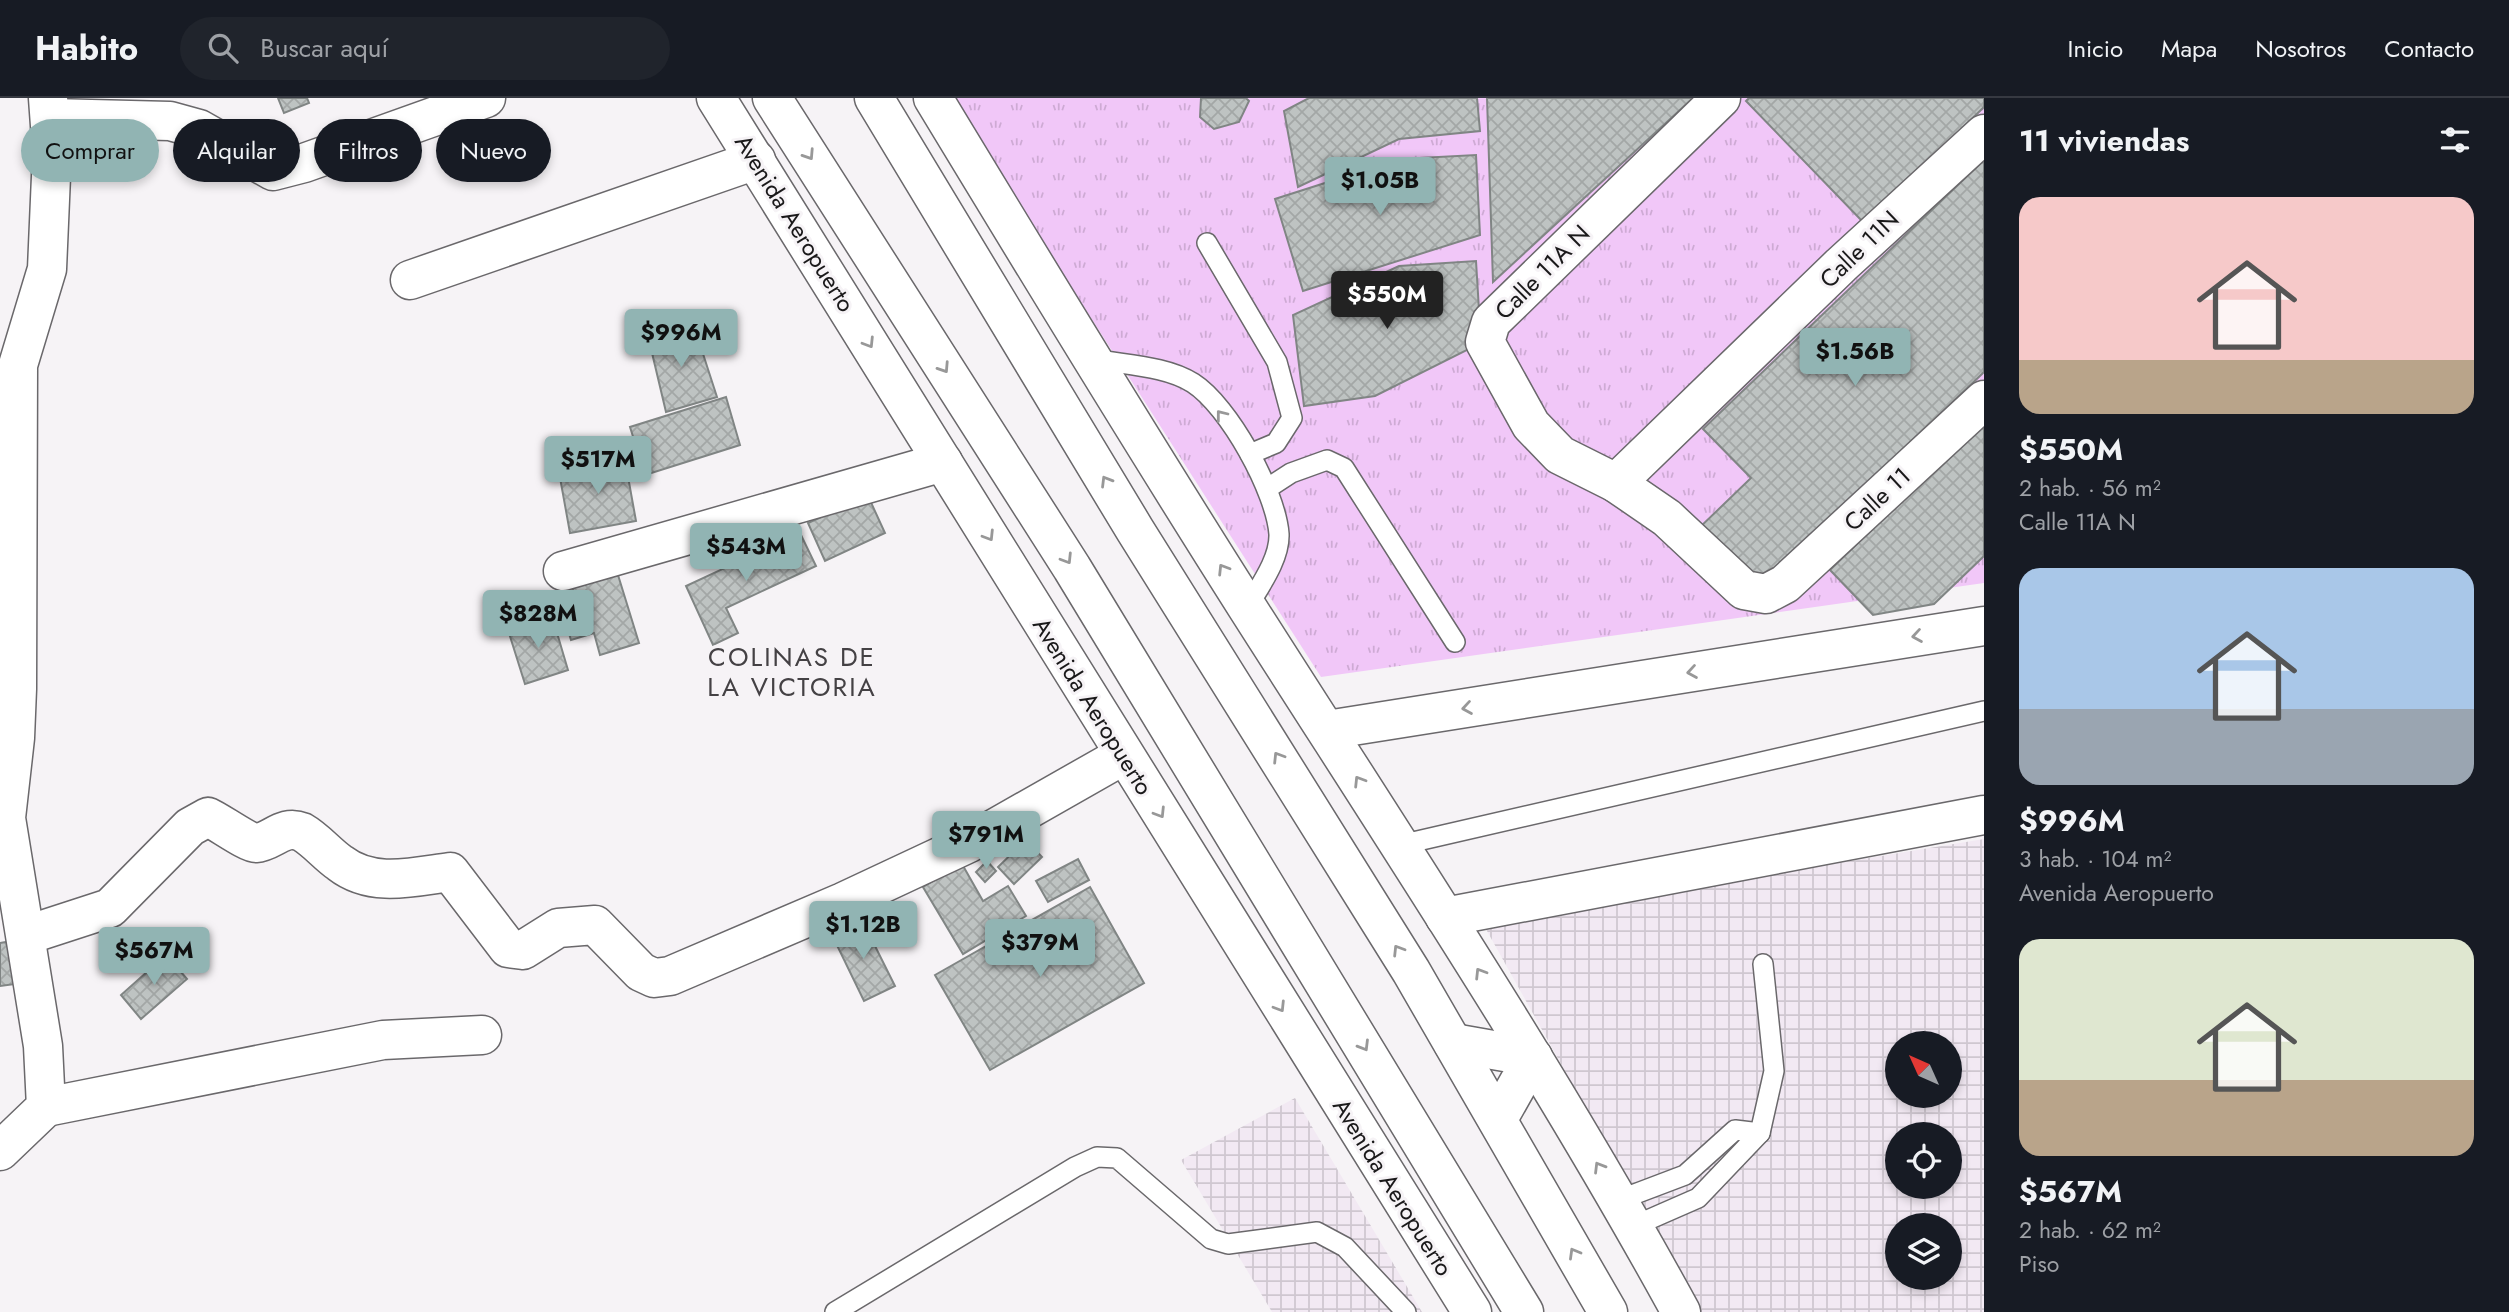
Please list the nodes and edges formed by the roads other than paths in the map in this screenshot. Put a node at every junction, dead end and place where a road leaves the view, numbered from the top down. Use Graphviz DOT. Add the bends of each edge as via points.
graph roads {
  1 [pos="486,98"];
  2 [pos="716,98"];
  3 [pos="772,98"];
  4 [pos="874,98"];
  5 [pos="933,98"];
  6 [pos="1721,98"];
  7 [pos="49,108"];
  8 [pos="1984,134"];
  9 [pos="756,160"];
  10 [pos="1207,243"];
  11 [pos="410,280"];
  12 [pos="0,331"];
  13 [pos="1090,358"];
  14 [pos="18,365"];
  15 [pos="1984,400"];
  16 [pos="1250,454"];
  17 [pos="943,462"];
  18 [pos="1616,484"];
  19 [pos="1268,488"];
  20 [pos="562,571"];
  21 [pos="1247,608"];
  22 [pos="1185,610"];
  23 [pos="7,615"];
  24 [pos="1984,626"];
  25 [pos="1455,642"];
  26 [pos="1219,664"];
  27 [pos="1984,711"];
  28 [pos="1327,730"];
  29 [pos="1124,755"];
  30 [pos="1984,815"];
  31 [pos="3,820"];
  32 [pos="1400,845"];
  33 [pos="1242,846"];
  34 [pos="1216,904"];
  35 [pos="1445,917"];
  36 [pos="1289,922"];
  37 [pos="27,934"];
  38 [pos="1763,964"];
  39 [pos="482,1035"];
  40 [pos="1453,1043"];
  41 [pos="1533,1057"];
  42 [pos="46,1107"];
  43 [pos="1498,1119"];
  44 [pos="1760,1133"];
  45 [pos="0,1151"];
  46 [pos="1626,1213"];
  47 [pos="835,1312"];
  48 [pos="1406,1312"];
  49 [pos="1472,1312"];
  50 [pos="1524,1312"];
  51 [pos="1608,1312"];
  52 [pos="1681,1312"];
  1 -- 7 [label="street" via="274,171 199,129 170,121"];
  2 -- 9 [label="street, Avenida Aeropuerto"];
  3 -- 33 [label="street, Avenida Aeropuerto, one-way" via="1072,568"];
  22 -- 4 [label="street, one-way"];
  5 -- 13 [label="street"];
  6 -- 18 [label="street, Calle 11A N" via="1503,309 1491,322 1485,342 1531,425 1560,455"];
  7 -- 14 [label="street" via="47,269"];
  8 -- 18 [label="street, Calle 11N" via="1841,265"];
  9 -- 11 [label="street"];
  9 -- 17 [label="street, Avenida Aeropuerto, one-way"];
  10 -- 16 [label="lane" via="1277,362 1292,418 1276,443"];
  12 -- 14 [label="street"];
  16 -- 13 [label="lane, one-way" via="1220,411 1193,383"];
  21 -- 13 [label="street, one-way"];
  14 -- 23 [label="street"];
  15 -- 18 [label="street, Calle 11" via="1785,584 1766,594 1744,590 1667,518"];
  16 -- 19 [label="lane"];
  17 -- 20 [label="street"];
  17 -- 29 [label="street, Avenida Aeropuerto, one-way"];
  19 -- 21 [label="lane" via="1279,536 1269,571"];
  19 -- 25 [label="lane" via="1291,473 1327,460 1344,468"];
  21 -- 22 [label="street"];
  21 -- 26 [label="street"];
  21 -- 28 [label="street"];
  22 -- 26 [label="street"];
  23 -- 31 [label="street" via="15,738"];
  24 -- 28 [label="street, one-way"];
  40 -- 26 [label="street, one-way"];
  27 -- 32 [label="lane"];
  32 -- 28 [label="street, one-way"];
  29 -- 34 [label="street, Avenida Aeropuerto, one-way"];
  29 -- 37 [label="street" via="969,843 670,976 654,978 641,972 595,925 558,928 523,950 508,948 450,872 381,881 341,865 300,831 283,830 256,843 208,817 190,827 110,908"];
  30 -- 35 [label="street"];
  31 -- 37 [label="street"];
  32 -- 35 [label="street"];
  33 -- 34 [label="street"];
  33 -- 36 [label="street, Avenida Aeropuerto"];
  34 -- 36 [label="street"];
  34 -- 49 [label="street, Avenida Aeropuerto, one-way"];
  41 -- 35 [label="street, one-way"];
  36 -- 50 [label="street, Avenida Aeropuerto, one-way"];
  37 -- 42 [label="street" via="43,1046"];
  38 -- 44 [label="lane" via="1774,1071"];
  39 -- 42 [label="street" via="383,1040"];
  40 -- 41 [label="street"];
  40 -- 43 [label="street"];
  41 -- 43 [label="street"];
  46 -- 41 [label="street, one-way"];
  42 -- 45 [label="street"];
  51 -- 43 [label="street, one-way"];
  44 -- 46 [label="lane" via="1735,1130 1685,1175"];
  44 -- 46 [label="lane" via="1698,1198"];
  46 -- 52 [label="street"];
  47 -- 48 [label="lane" via="1097,1157 1117,1158 1211,1239 1228,1244 1317,1232 1345,1247"];
}
